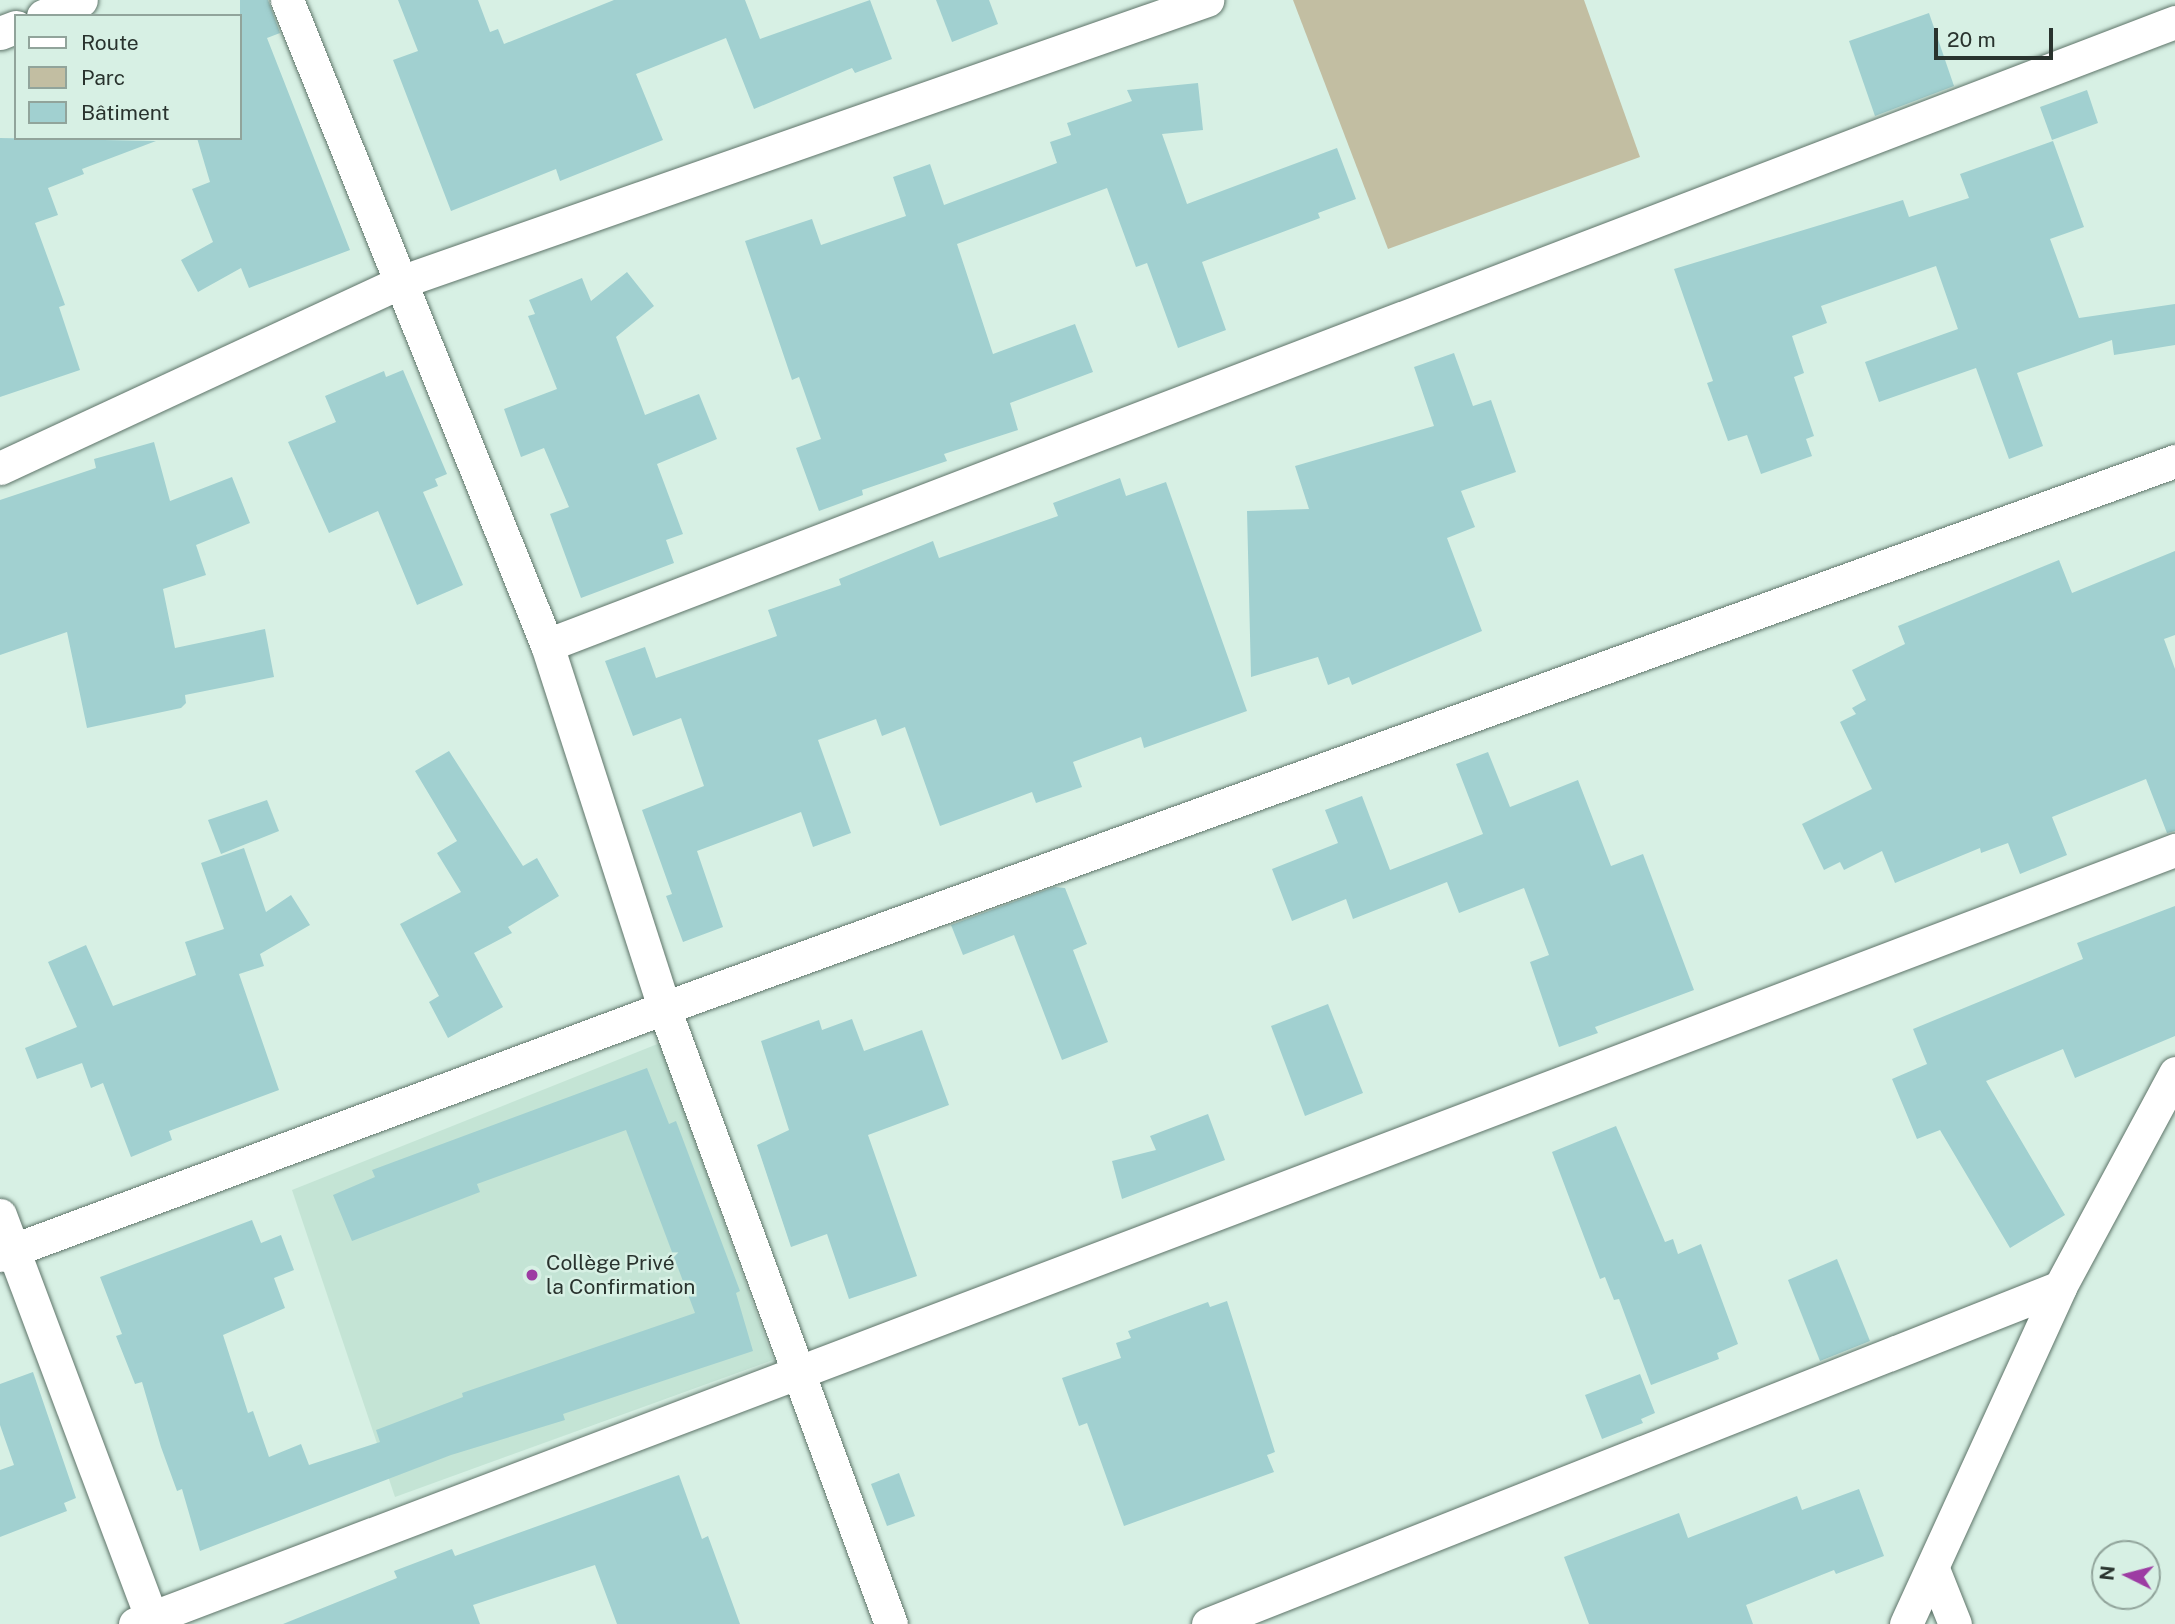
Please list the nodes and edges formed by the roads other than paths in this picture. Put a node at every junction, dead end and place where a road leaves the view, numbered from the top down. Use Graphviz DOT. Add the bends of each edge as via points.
graph roads {
  1 [pos="81,0"];
  2 [pos="287,0"];
  3 [pos="1208,0"];
  4 [pos="48,14"];
  5 [pos="2175,22"];
  6 [pos="404,281"];
  7 [pos="2175,461"];
  8 [pos="0,468"];
  9 [pos="547,645"];
  10 [pos="2175,850"];
  11 [pos="664,1008"];
  12 [pos="2175,1073"];
  13 [pos="0,1215"];
  14 [pos="7,1253"];
  15 [pos="2060,1287"];
  16 [pos="798,1372"];
  17 [pos="1933,1569"];
  18 [pos="147,1622"];
  19 [pos="891,1624"];
  20 [pos="1208,1624"];
  21 [pos="1906,1624"];
  22 [pos="1955,1624"];
  1 -- 4 [label="street"];
  2 -- 6 [label="street"];
  3 -- 6 [label="street"];
  5 -- 9 [label="street"];
  6 -- 8 [label="street"];
  6 -- 9 [label="street"];
  7 -- 11 [label="street"];
  9 -- 11 [label="street"];
  10 -- 16 [label="street"];
  11 -- 14 [label="street"];
  11 -- 16 [label="street"];
  12 -- 15 [label="street"];
  13 -- 14 [label="street"];
  14 -- 18 [label="street"];
  15 -- 17 [label="street"];
  15 -- 20 [label="street"];
  16 -- 18 [label="street"];
  16 -- 19 [label="street"];
  17 -- 21 [label="street"];
  17 -- 22 [label="street"];
}
